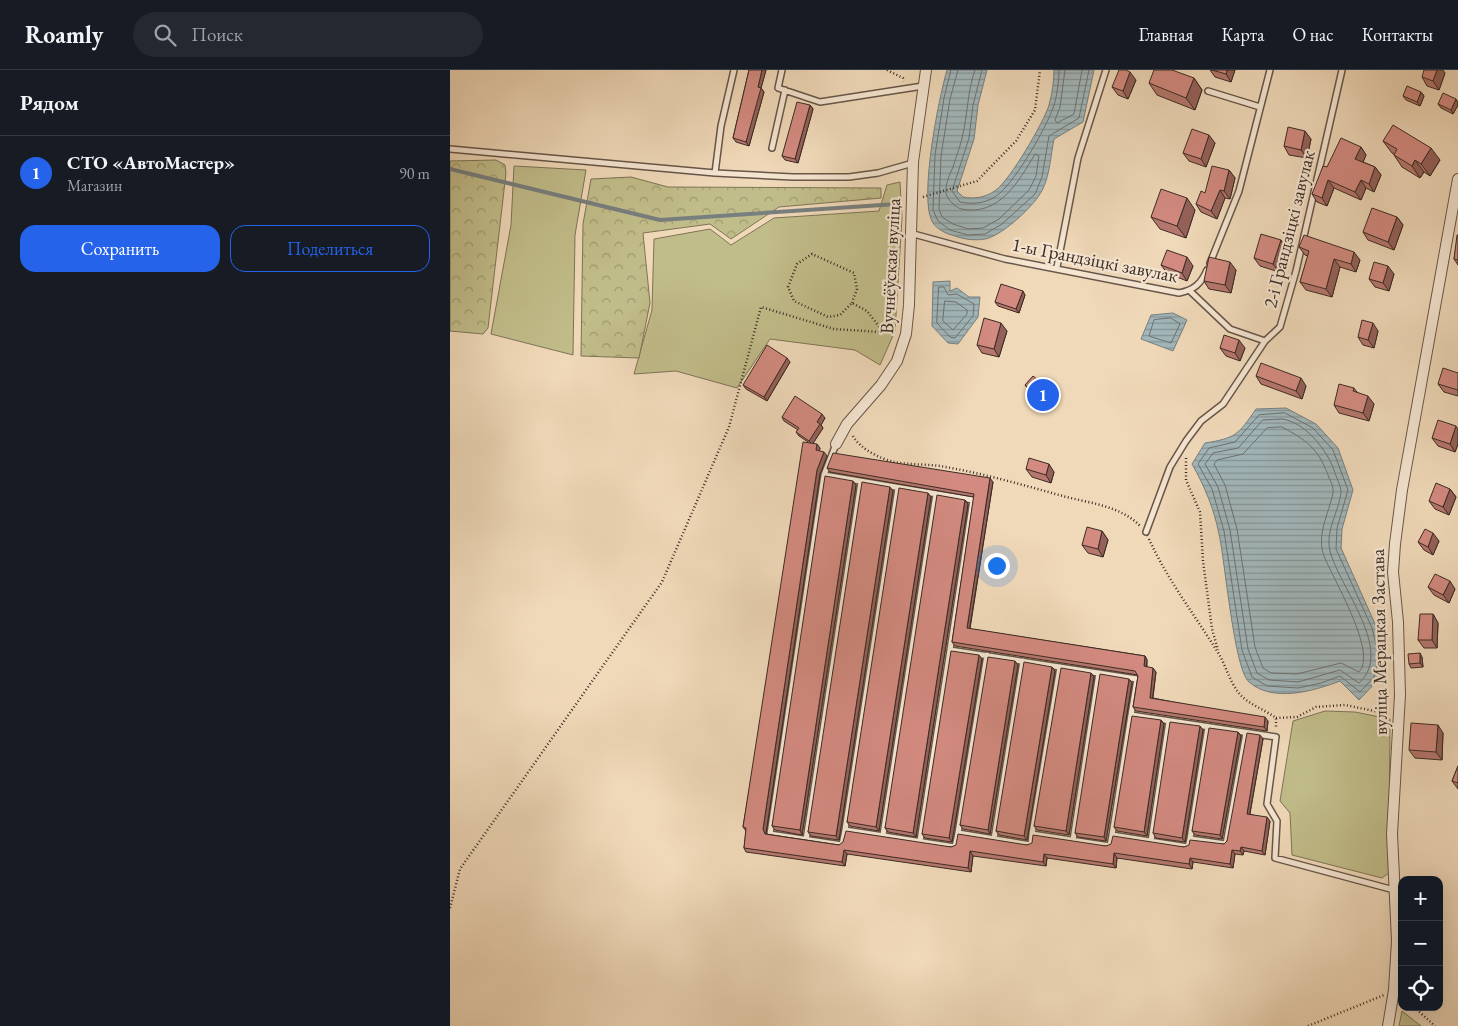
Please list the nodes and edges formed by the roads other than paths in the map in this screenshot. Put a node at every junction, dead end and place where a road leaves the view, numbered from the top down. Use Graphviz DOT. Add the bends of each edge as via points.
graph roads {
  1 [pos="734,70"];
  2 [pos="782,70"];
  3 [pos="926,70"];
  4 [pos="1106,70"];
  5 [pos="1270,70"];
  6 [pos="1342,70"];
  7 [pos="924,86"];
  8 [pos="785,90"];
  9 [pos="1208,91"];
  10 [pos="1260,107"];
  11 [pos="772,148"];
  12 [pos="450,149"];
  13 [pos="913,162"];
  14 [pos="715,173"];
  15 [pos="1458,179"];
  16 [pos="910,233"];
  17 [pos="1057,267"];
  18 [pos="1190,291"];
  19 [pos="1265,341"];
  20 [pos="836,444"];
  21 [pos="824,475"];
  22 [pos="861,482"];
  23 [pos="898,488"];
  24 [pos="936,494"];
  25 [pos="1146,532"];
  26 [pos="950,650"];
  27 [pos="987,656"];
  28 [pos="1023,661"];
  29 [pos="1060,667"];
  30 [pos="1099,673"];
  31 [pos="1131,715"];
  32 [pos="1169,721"];
  33 [pos="1208,727"];
  34 [pos="1246,733"];
  35 [pos="845,830"];
  36 [pos="958,833"];
  37 [pos="1032,834"];
  38 [pos="882,835"];
  39 [pos="1112,835"];
  40 [pos="994,839"];
  41 [pos="1190,839"];
  42 [pos="806,840"];
  43 [pos="1073,840"];
  44 [pos="1151,841"];
  45 [pos="920,842"];
  46 [pos="1394,890"];
  47 [pos="1388,1026"];
  1 -- 14 [label="lane" via="721,126"];
  2 -- 8 [label="lane" via="778,88"];
  3 -- 7 [label="street, Вучнёўская вуліца"];
  4 -- 17 [label="lane" via="1078,158"];
  5 -- 10 [label="lane, 1-ы Грандзіцкі завулак"];
  6 -- 19 [label="lane, 2-і Грандзіцкі завулак" via="1294,280 1280,327"];
  7 -- 8 [label="lane" via="820,102"];
  7 -- 13 [label="street, Вучнёўская вуліца"];
  8 -- 11 [label="lane"];
  9 -- 10 [label="lane"];
  10 -- 18 [label="lane, 1-ы Грандзіцкі завулак" via="1239,191 1222,236 1202,282"];
  12 -- 14 [label="lane"];
  13 -- 14 [label="lane" via="878,173 849,177"];
  13 -- 16 [label="street, Вучнёўская вуліца"];
  15 -- 46 [label="street, вуліца Мерацкая Застава" via="1395,544 1393,572 1398,622 1399,717 1393,817"];
  16 -- 17 [label="lane, 1-ы Грандзіцкі завулак" via="977,252"];
  16 -- 20 [label="street, Вучнёўская вуліца" via="909,305 906,334 898,360 847,424"];
  17 -- 18 [label="lane, 1-ы Грандзіцкі завулак" via="1179,293"];
  18 -- 19 [label="lane" via="1230,329"];
  19 -- 25 [label="lane, 2-і Грандзіцкі завулак" via="1223,404 1201,421 1186,441 1170,467"];
  20 -- 21 [label="lane"];
  21 -- 22 [label="lane"];
  21 -- 42 [label="lane" via="770,834"];
  22 -- 23 [label="lane"];
  22 -- 42 [label="lane"];
  23 -- 24 [label="lane"];
  23 -- 35 [label="lane"];
  24 -- 26 [label="lane" via="973,500"];
  24 -- 38 [label="lane"];
  26 -- 27 [label="lane"];
  26 -- 45 [label="lane"];
  27 -- 28 [label="lane"];
  27 -- 36 [label="lane"];
  28 -- 29 [label="lane"];
  28 -- 40 [label="lane"];
  29 -- 30 [label="lane"];
  29 -- 37 [label="lane"];
  30 -- 31 [label="lane" via="1137,678"];
  30 -- 43 [label="lane"];
  31 -- 32 [label="lane"];
  31 -- 39 [label="lane"];
  32 -- 33 [label="lane"];
  32 -- 44 [label="lane"];
  33 -- 34 [label="lane"];
  33 -- 41 [label="lane"];
  34 -- 41 [label="lane" via="1226,844"];
  34 -- 46 [label="lane" via="1276,737 1267,804 1277,820 1275,858"];
  35 -- 38 [label="lane"];
  35 -- 42 [label="lane" via="842,845"];
  36 -- 40 [label="lane"];
  36 -- 45 [label="lane" via="955,848"];
  37 -- 40 [label="lane" via="1031,845"];
  37 -- 43 [label="lane"];
  38 -- 45 [label="lane"];
  39 -- 43 [label="lane" via="1110,846"];
  39 -- 44 [label="lane"];
  41 -- 44 [label="lane" via="1188,847"];
  46 -- 47 [label="street, вуліца Мерацкая Застава" via="1397,941"];
}
